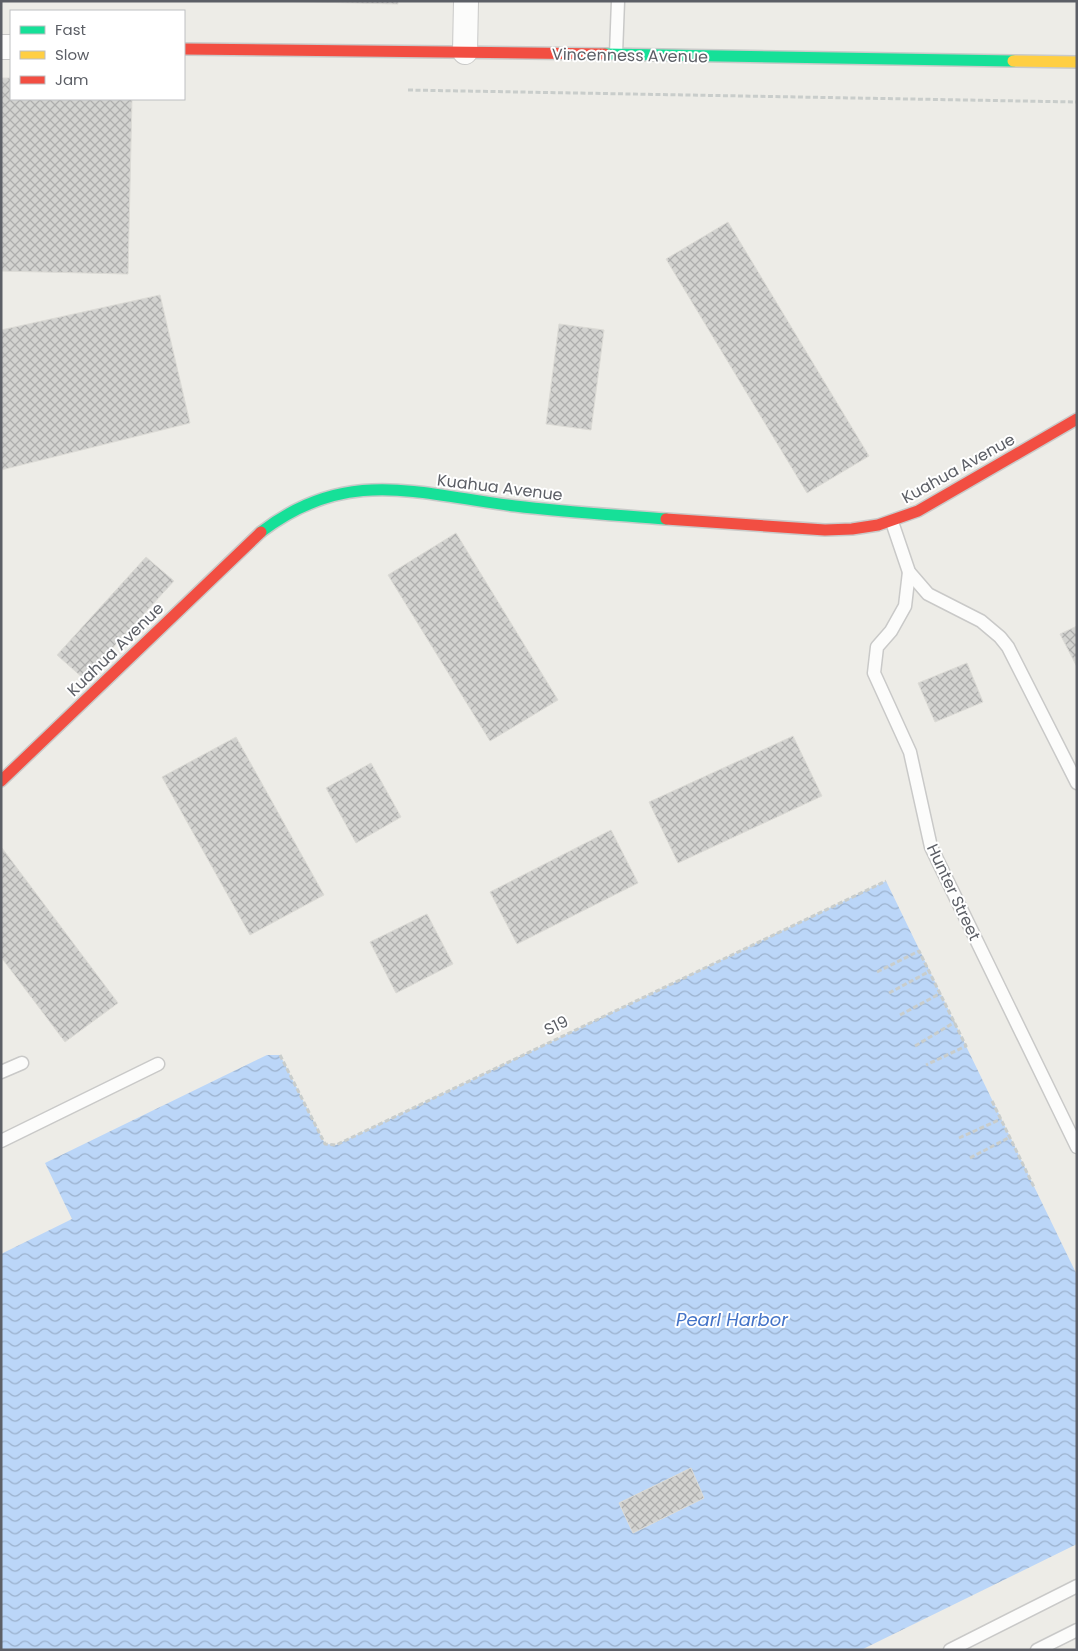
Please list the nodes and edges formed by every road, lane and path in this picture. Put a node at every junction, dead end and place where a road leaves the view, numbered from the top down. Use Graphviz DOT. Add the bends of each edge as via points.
graph roads {
  1 [pos="466,1"];
  2 [pos="618,1"];
  3 [pos="185,49"];
  4 [pos="465,52"];
  5 [pos="616,54"];
  6 [pos="1077,62"];
  7 [pos="408,90"];
  8 [pos="1077,102"];
  9 [pos="1077,419"];
  10 [pos="892,522"];
  11 [pos="909,572"];
  12 [pos="1,780"];
  13 [pos="1077,783"];
  14 [pos="886,880"];
  15 [pos="930,971"];
  16 [pos="877,972"];
  17 [pos="889,993"];
  18 [pos="940,993"];
  19 [pos="900,1015"];
  20 [pos="955,1022"];
  21 [pos="915,1046"];
  22 [pos="280,1055"];
  23 [pos="22,1062"];
  24 [pos="158,1064"];
  25 [pos="926,1065"];
  26 [pos="1,1072"];
  27 [pos="992,1101"];
  28 [pos="1001,1120"];
  29 [pos="1010,1137"];
  30 [pos="959,1138"];
  31 [pos="1,1141"];
  32 [pos="1077,1147"];
  33 [pos="970,1158"];
  34 [pos="1034,1187"];
  35 [pos="1077,1586"];
  36 [pos="1077,1630"];
  37 [pos="950,1650"];
  38 [pos="1037,1650"];
  1 -- 4 [label="street"];
  2 -- 5 [label="lane"];
  3 -- 4 [label="street, Vincenness Avenue"];
  4 -- 5 [label="street, Vincenness Avenue"];
  5 -- 6 [label="street, Vincenness Avenue"];
  7 -- 8 [label="path"];
  9 -- 10 [label="street, Kuahua Avenue" via="926,507"];
  10 -- 11 [label="lane"];
  10 -- 12 [label="street, Kuahua Avenue" via="828,531 528,508 398,490 372,489 321,498 296,508 254,537"];
  11 -- 13 [label="lane" via="928,594 981,621 1000,637 1014,658"];
  11 -- 32 [label="lane, Hunter Street" via="905,606 891,631 877,647 874,673 910,752 931,847"];
  14 -- 22 [label="path, S19" via="336,1145 325,1144"];
  15 -- 16 [label="path" via="920,951"];
  15 -- 17 [label="path"];
  15 -- 18 [label="path"];
  18 -- 19 [label="path"];
  18 -- 20 [label="path"];
  20 -- 21 [label="path"];
  20 -- 25 [label="path" via="966,1046"];
  23 -- 26 [label="lane"];
  24 -- 31 [label="lane"];
  27 -- 28 [label="path"];
  28 -- 29 [label="path"];
  28 -- 30 [label="path"];
  29 -- 33 [label="path"];
  29 -- 34 [label="path"];
  35 -- 37 [label="lane"];
  36 -- 38 [label="lane"];
}
